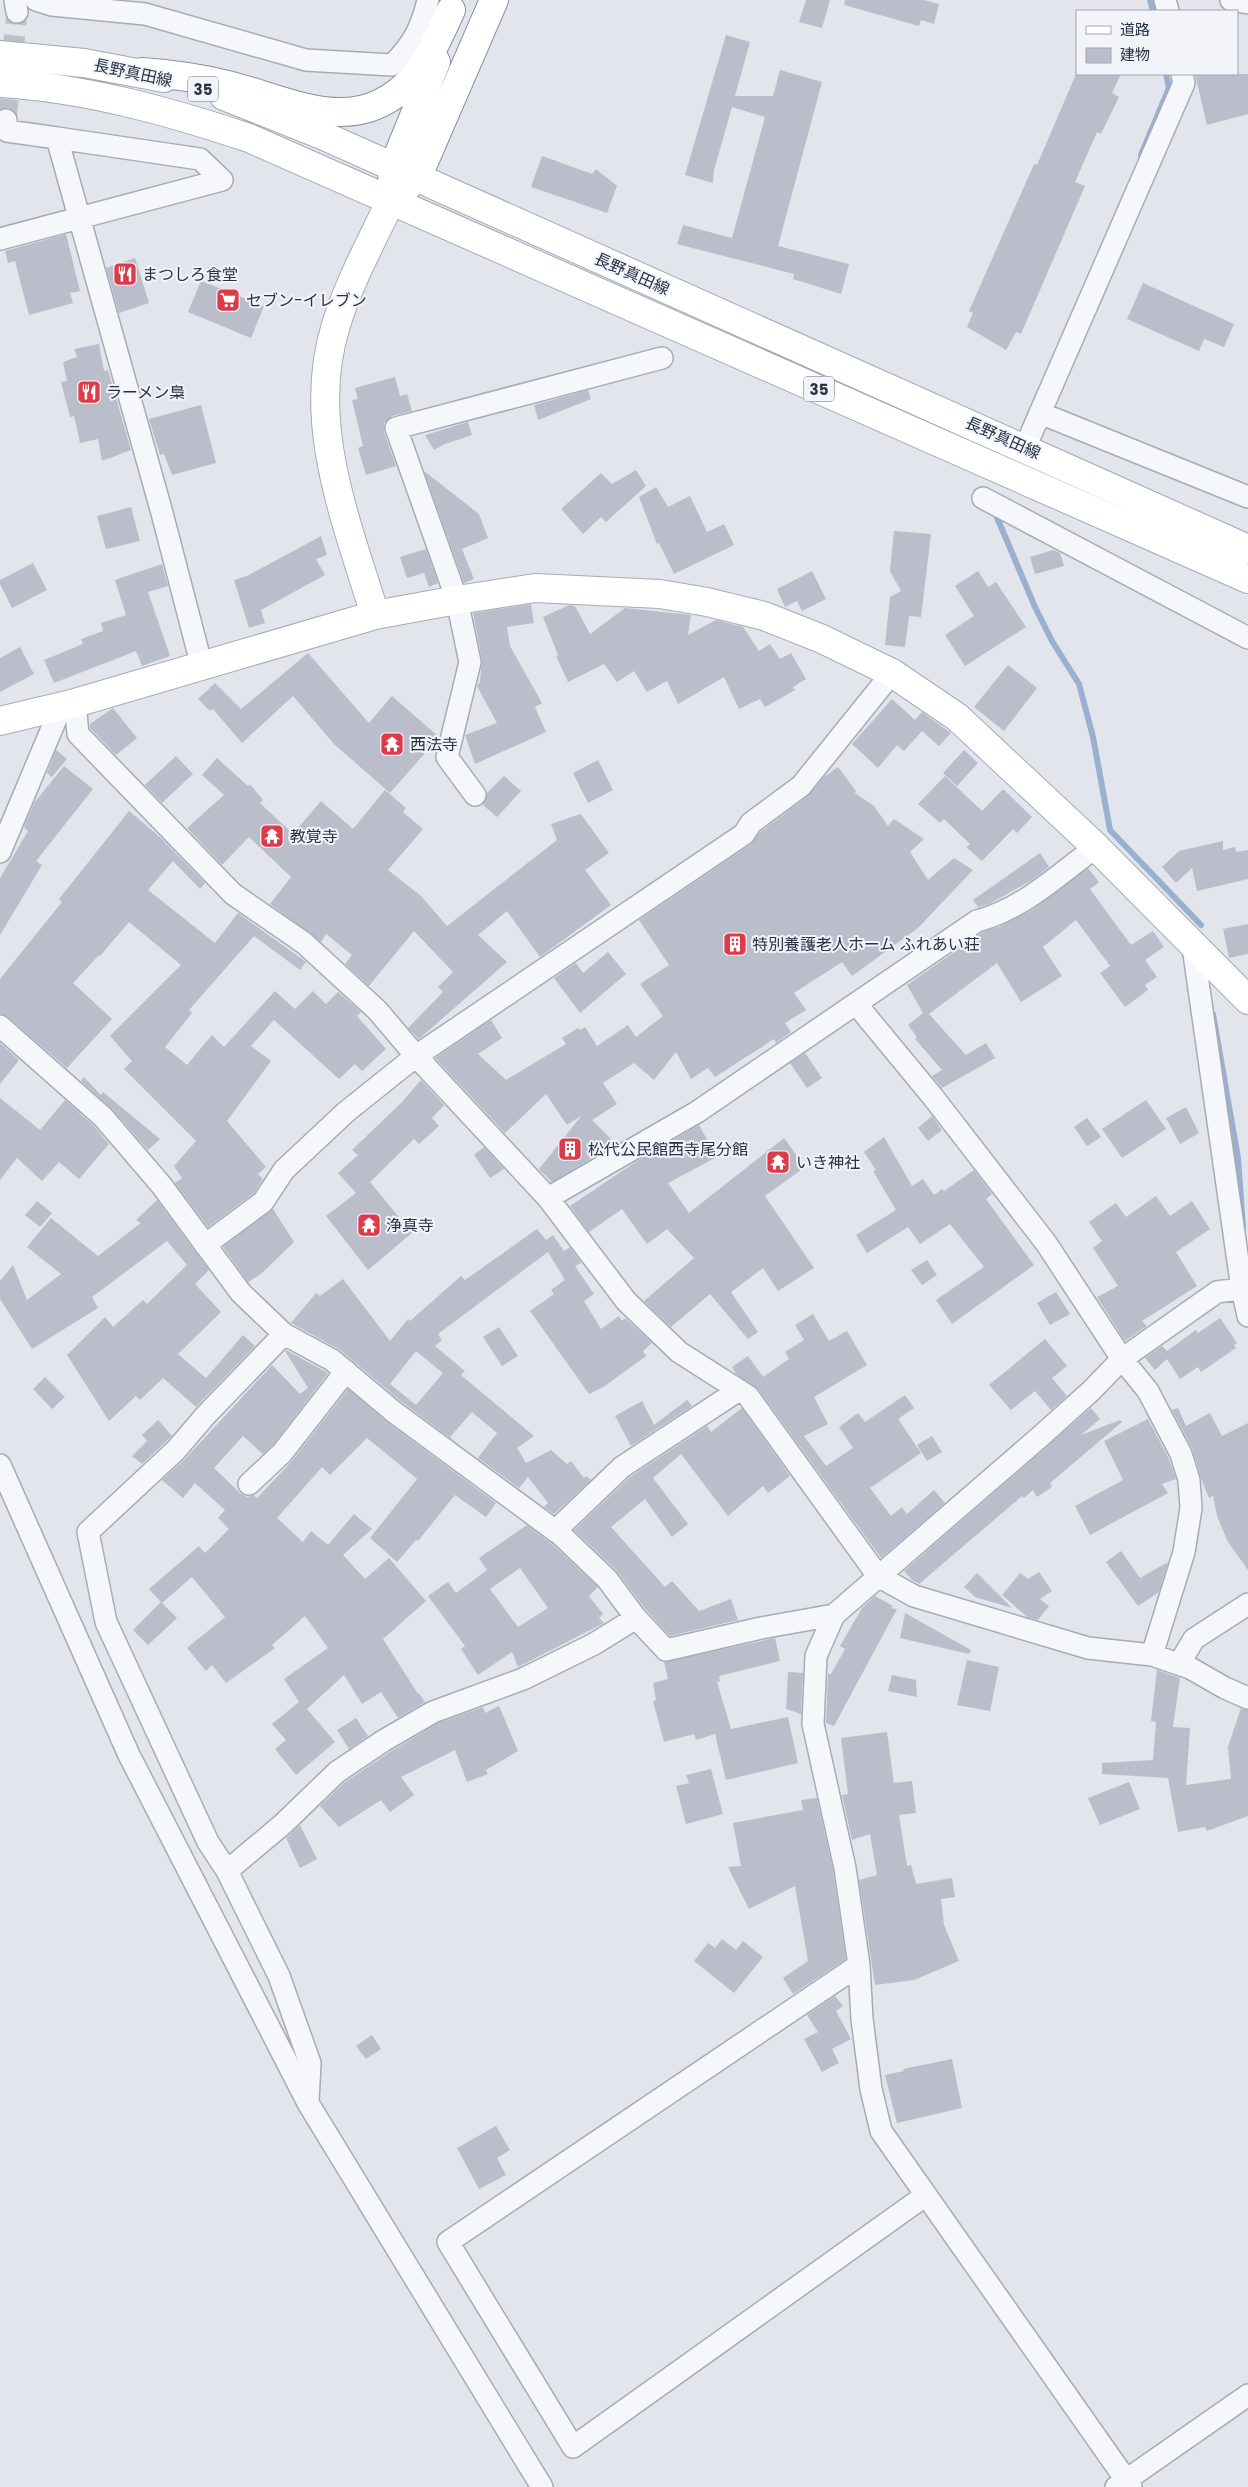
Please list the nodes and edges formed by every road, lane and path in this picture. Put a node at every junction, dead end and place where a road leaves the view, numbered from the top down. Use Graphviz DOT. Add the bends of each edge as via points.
graph roads {
  1 [pos="36,0"];
  2 [pos="494,0"];
  3 [pos="1231,0"];
  4 [pos="1248,2"];
  5 [pos="444,3"];
  6 [pos="0,56"];
  7 [pos="142,72"];
  8 [pos="1182,75"];
  9 [pos="0,83"];
  10 [pos="6,120"];
  11 [pos="57,138"];
  12 [pos="405,173"];
  13 [pos="390,200"];
  14 [pos="79,219"];
  15 [pos="0,239"];
  16 [pos="662,358"];
  17 [pos="1040,412"];
  18 [pos="1025,448"];
  19 [pos="1248,497"];
  20 [pos="983,498"];
  21 [pos="1248,549"];
  22 [pos="1248,578"];
  23 [pos="457,600"];
  24 [pos="375,615"];
  25 [pos="1248,638"];
  26 [pos="202,667"];
  27 [pos="892,673"];
  28 [pos="68,705"];
  29 [pos="0,721"];
  30 [pos="475,795"];
  31 [pos="1096,846"];
  32 [pos="0,852"];
  33 [pos="1193,947"];
  34 [pos="1248,1000"];
  35 [pos="857,1005"];
  36 [pos="0,1026"];
  37 [pos="416,1056"];
  38 [pos="548,1198"];
  39 [pos="205,1245"];
  40 [pos="1245,1288"];
  41 [pos="1248,1316"];
  42 [pos="284,1334"];
  43 [pos="1122,1359"];
  44 [pos="346,1371"];
  45 [pos="739,1390"];
  46 [pos="0,1465"];
  47 [pos="250,1484"];
  48 [pos="555,1531"];
  49 [pos="878,1576"];
  50 [pos="1248,1604"];
  51 [pos="834,1615"];
  52 [pos="636,1618"];
  53 [pos="1152,1656"];
  54 [pos="1179,1664"];
  55 [pos="1248,1698"];
  56 [pos="227,1871"];
  57 [pos="859,1965"];
  58 [pos="308,2103"];
  59 [pos="926,2196"];
  60 [pos="1248,2395"];
  61 [pos="1124,2484"];
  62 [pos="542,2487"];
  1 -- 5 [label="street" via="52,5 145,14 306,60 392,65 409,49 424,16"];
  2 -- 12 [label="main road"];
  3 -- 4 [label="street"];
  5 -- 7 [label="main road" via="434,46 412,80 383,103 368,110 349,114 312,109 229,85 183,75"];
  5 -- 12 [label="main road" via="434,66"];
  6 -- 7 [label="main road, 長野真田線 / 35"];
  7 -- 12 [label="main road, 長野真田線 / 35" via="258,108"];
  8 -- 17 [label="street" via="1184,83"];
  9 -- 13 [label="main road, 長野真田線 / 35" via="81,93 188,118 249,138"];
  10 -- 11 [label="street" via="7,131"];
  11 -- 14 [label="street"];
  11 -- 14 [label="street" via="200,159 222,180"];
  12 -- 13 [label="main road"];
  12 -- 18 [label="main road, 長野真田線 / 35"];
  13 -- 22 [label="main road, 長野真田線 / 35"];
  13 -- 24 [label="main road" via="335,326 324,397 333,473"];
  14 -- 15 [label="street"];
  14 -- 26 [label="street"];
  16 -- 23 [label="street" via="396,428"];
  17 -- 18 [label="street"];
  17 -- 19 [label="street"];
  18 -- 21 [label="main road, 長野真田線 / 35"];
  20 -- 25 [label="street"];
  23 -- 24 [label="main road"];
  23 -- 27 [label="main road" via="535,588 660,594 764,616 822,638"];
  23 -- 30 [label="street" via="470,662 447,757"];
  24 -- 26 [label="main road"];
  26 -- 28 [label="main road"];
  27 -- 31 [label="main road" via="957,717"];
  27 -- 37 [label="street" via="801,786 751,823 744,834"];
  28 -- 29 [label="main road"];
  28 -- 32 [label="street"];
  28 -- 37 [label="street" via="78,734 233,894 304,943 377,1010"];
  31 -- 33 [label="main road"];
  31 -- 35 [label="street" via="1021,903 996,916 976,921"];
  33 -- 34 [label="main road"];
  33 -- 40 [label="street"];
  35 -- 38 [label="street" via="697,1112"];
  35 -- 43 [label="street" via="939,1104 1046,1243"];
  36 -- 39 [label="street" via="103,1117 162,1186"];
  37 -- 38 [label="street"];
  37 -- 39 [label="street" via="346,1112 284,1170 263,1202"];
  38 -- 45 [label="street" via="626,1301 678,1352"];
  39 -- 42 [label="street" via="241,1293"];
  40 -- 41 [label="street"];
  40 -- 43 [label="street" via="1217,1292"];
  42 -- 44 [label="street"];
  42 -- 56 [label="street" via="176,1450 88,1532 106,1622 208,1842"];
  43 -- 49 [label="street" via="1092,1391"];
  43 -- 53 [label="street" via="1148,1391 1181,1454 1189,1480 1191,1508 1184,1552"];
  44 -- 47 [label="street" via="282,1453"];
  44 -- 48 [label="street" via="394,1412"];
  45 -- 48 [label="street" via="622,1467"];
  45 -- 49 [label="street" via="748,1396"];
  46 -- 58 [label="street" via="128,1755"];
  48 -- 52 [label="street" via="607,1579"];
  49 -- 51 [label="street"];
  49 -- 53 [label="street" via="914,1596 1088,1648"];
  50 -- 54 [label="street" via="1194,1640"];
  51 -- 52 [label="street" via="666,1650"];
  51 -- 57 [label="street" via="816,1656 813,1724 845,1868"];
  52 -- 56 [label="street" via="594,1644 522,1679 433,1712 383,1741 337,1772 283,1824"];
  53 -- 54 [label="street"];
  54 -- 55 [label="street"];
  56 -- 58 [label="street" via="279,1976 310,2063"];
  57 -- 59 [label="street" via="863,2029 881,2132"];
  57 -- 59 [label="street" via="448,2242 573,2447"];
  58 -- 62 [label="street"];
  59 -- 61 [label="street"];
  60 -- 61 [label="street"];
}
